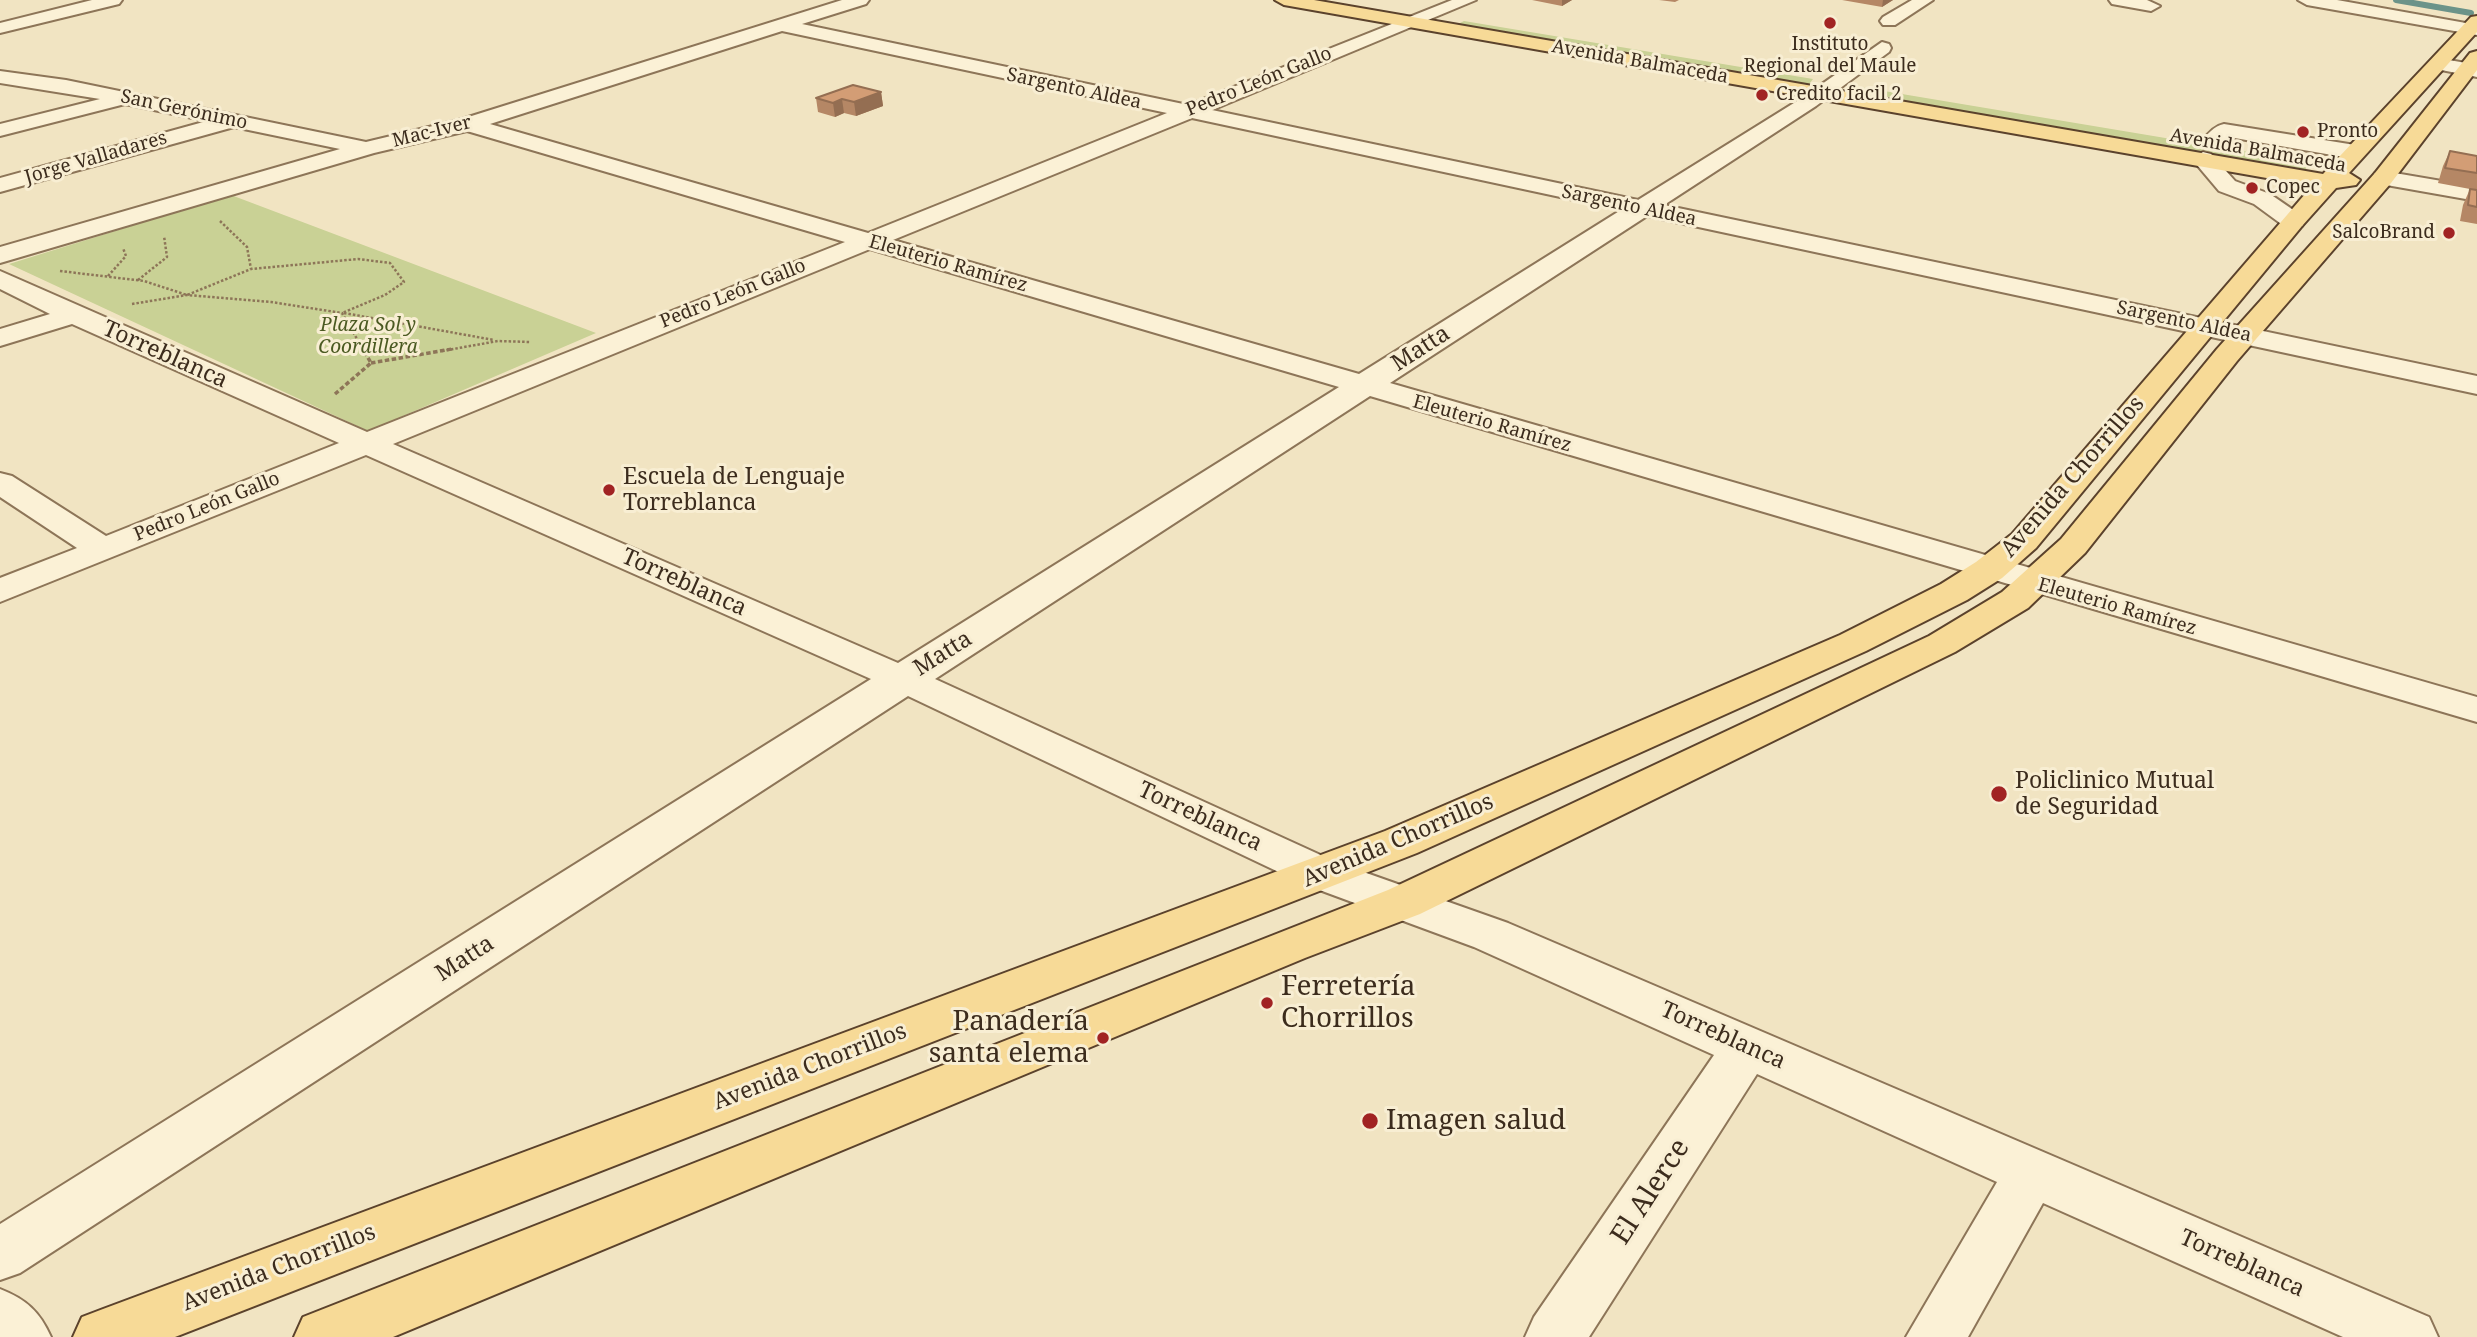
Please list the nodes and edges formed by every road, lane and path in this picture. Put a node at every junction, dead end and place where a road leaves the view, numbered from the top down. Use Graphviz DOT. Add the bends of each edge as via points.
graph roads {
  1 [pos="113,0"];
  2 [pos="860,0"];
  3 [pos="1284,0"];
  4 [pos="1365,0"];
  5 [pos="1466,0"];
  6 [pos="1924,0"];
  7 [pos="2118,0"];
  8 [pos="2307,0"];
  9 [pos="2151,6"];
  10 [pos="1441,12"];
  11 [pos="1889,21"];
  12 [pos="1407,22"];
  13 [pos="781,25"];
  14 [pos="2475,26"];
  15 [pos="0,28"];
  16 [pos="1882,48"];
  17 [pos="2438,64"];
  18 [pos="2473,66"];
  19 [pos="0,77"];
  20 [pos="1832,87"];
  21 [pos="127,98"];
  22 [pos="1184,112"];
  23 [pos="233,120"];
  24 [pos="468,124"];
  25 [pos="0,130"];
  26 [pos="367,148"];
  27 [pos="2207,151"];
  28 [pos="2274,172"];
  29 [pos="2336,173"];
  30 [pos="2383,178"];
  31 [pos="0,185"];
  32 [pos="2227,186"];
  33 [pos="2477,194"];
  34 [pos="1642,209"];
  35 [pos="214,216"];
  36 [pos="2293,221"];
  37 [pos="155,231"];
  38 [pos="866,240"];
  39 [pos="0,255"];
  40 [pos="251,269"];
  41 [pos="79,274"];
  42 [pos="0,279"];
  43 [pos="138,281"];
  44 [pos="187,295"];
  45 [pos="342,313"];
  46 [pos="74,315"];
  47 [pos="2202,326"];
  48 [pos="2245,335"];
  49 [pos="0,338"];
  50 [pos="498,341"];
  51 [pos="438,352"];
  52 [pos="371,363"];
  53 [pos="2477,385"];
  54 [pos="1363,386"];
  55 [pos="334,395"];
  56 [pos="366,443"];
  57 [pos="0,483"];
  58 [pos="103,549"];
  59 [pos="1989,570"];
  60 [pos="2035,583"];
  61 [pos="0,591"];
  62 [pos="903,679"];
  63 [pos="2477,710"];
  64 [pos="1322,874"];
  65 [pos="1404,902"];
  66 [pos="1747,1047"];
  67 [pos="2032,1172"];
  68 [pos="0,1255"];
  69 [pos="0,1316"];
  70 [pos="21,1337"];
  71 [pos="103,1337"];
  72 [pos="324,1337"];
  73 [pos="1555,1337"];
  74 [pos="1936,1337"];
  75 [pos="2408,1337"];
  1 -- 15 [label="street"];
  2 -- 13 [label="street, Mac-Iver"];
  3 -- 12 [label="main road, Avenida Balmaceda"];
  4 -- 10 [label="main road, Avenida Balmaceda"];
  5 -- 10 [label="street, Pedro León Gallo"];
  6 -- 11 [label="street"];
  7 -- 9 [label="street"];
  8 -- 14 [label="street"];
  10 -- 12 [label="street, Pedro León Gallo"];
  10 -- 20 [label="main road, Avenida Balmaceda"];
  12 -- 20 [label="main road, Avenida Balmaceda"];
  12 -- 22 [label="street, Pedro León Gallo"];
  13 -- 22 [label="street, Sargento Aldea"];
  13 -- 24 [label="street, Mac-Iver"];
  14 -- 17 [label="main road, Avenida Chorrillos"];
  16 -- 20 [label="street, Matta"];
  17 -- 18 [label="street"];
  17 -- 29 [label="main road, Avenida Chorrillos"];
  18 -- 30 [label="main road, Avenida Chorrillos"];
  19 -- 21 [label="street, San Gerónimo"];
  20 -- 27 [label="main road, Avenida Balmaceda"];
  20 -- 34 [label="street, Matta"];
  21 -- 23 [label="street, San Gerónimo"];
  21 -- 25 [label="street"];
  22 -- 34 [label="street, Sargento Aldea"];
  22 -- 38 [label="street, Pedro León Gallo"];
  23 -- 26 [label="street, San Gerónimo"];
  23 -- 31 [label="street, Jorge Valladares"];
  24 -- 26 [label="street, Mac-Iver"];
  24 -- 38 [label="street, Eleuterio Ramírez"];
  26 -- 39 [label="street, Mac-Iver"];
  27 -- 28 [label="main road, Avenida Balmaceda"];
  27 -- 29 [label="street" via="2224,130"];
  27 -- 32 [label="street"];
  28 -- 29 [label="main road, Avenida Balmaceda"];
  28 -- 32 [label="street"];
  29 -- 30 [label="main road, Avenida Balmaceda"];
  29 -- 32 [label="street"];
  29 -- 36 [label="main road, Avenida Chorrillos"];
  30 -- 33 [label="street"];
  30 -- 48 [label="main road, Avenida Chorrillos"];
  32 -- 36 [label="street" via="2262,199"];
  34 -- 47 [label="street, Sargento Aldea"];
  34 -- 54 [label="street, Matta"];
  35 -- 40 [label="path" via="241,235 252,257"];
  36 -- 47 [label="main road, Avenida Chorrillos"];
  37 -- 43 [label="path" via="165,236 167,257"];
  38 -- 54 [label="street, Eleuterio Ramírez"];
  38 -- 56 [label="street, Pedro León Gallo"];
  40 -- 44 [label="path"];
  40 -- 45 [label="path" via="358,259 390,262 404,282"];
  41 -- 43 [label="path"];
  42 -- 46 [label="street, Torreblanca"];
  43 -- 44 [label="path"];
  44 -- 45 [label="path"];
  44 -- 46 [label="path"];
  45 -- 50 [label="path"];
  45 -- 52 [label="path"];
  46 -- 49 [label="street"];
  46 -- 56 [label="street, Torreblanca"];
  47 -- 48 [label="street, Sargento Aldea"];
  47 -- 59 [label="main road, Avenida Chorrillos" via="2024,541"];
  48 -- 53 [label="street, Sargento Aldea"];
  48 -- 60 [label="main road, Avenida Chorrillos" via="2073,546"];
  51 -- 52 [label="path"];
  52 -- 55 [label="path"];
  54 -- 59 [label="street, Eleuterio Ramírez"];
  54 -- 62 [label="street, Matta"];
  56 -- 58 [label="street, Pedro León Gallo"];
  56 -- 62 [label="street, Torreblanca"];
  57 -- 58 [label="street"];
  58 -- 61 [label="street, Pedro León Gallo"];
  59 -- 60 [label="street, Eleuterio Ramírez"];
  59 -- 64 [label="main road, Avenida Chorrillos" via="1853,643"];
  60 -- 63 [label="street, Eleuterio Ramírez"];
  60 -- 65 [label="main road, Avenida Chorrillos" via="1992,616 1942,643"];
  62 -- 64 [label="street, Torreblanca"];
  62 -- 68 [label="street, Matta"];
  64 -- 65 [label="street, Torreblanca"];
  64 -- 71 [label="main road, Avenida Chorrillos"];
  65 -- 66 [label="street, Torreblanca"];
  65 -- 72 [label="main road, Avenida Chorrillos"];
  66 -- 67 [label="street, Torreblanca"];
  66 -- 73 [label="street, El Alerce"];
  67 -- 74 [label="street"];
  67 -- 75 [label="street, Torreblanca"];
  69 -- 70 [label="street"];
}
